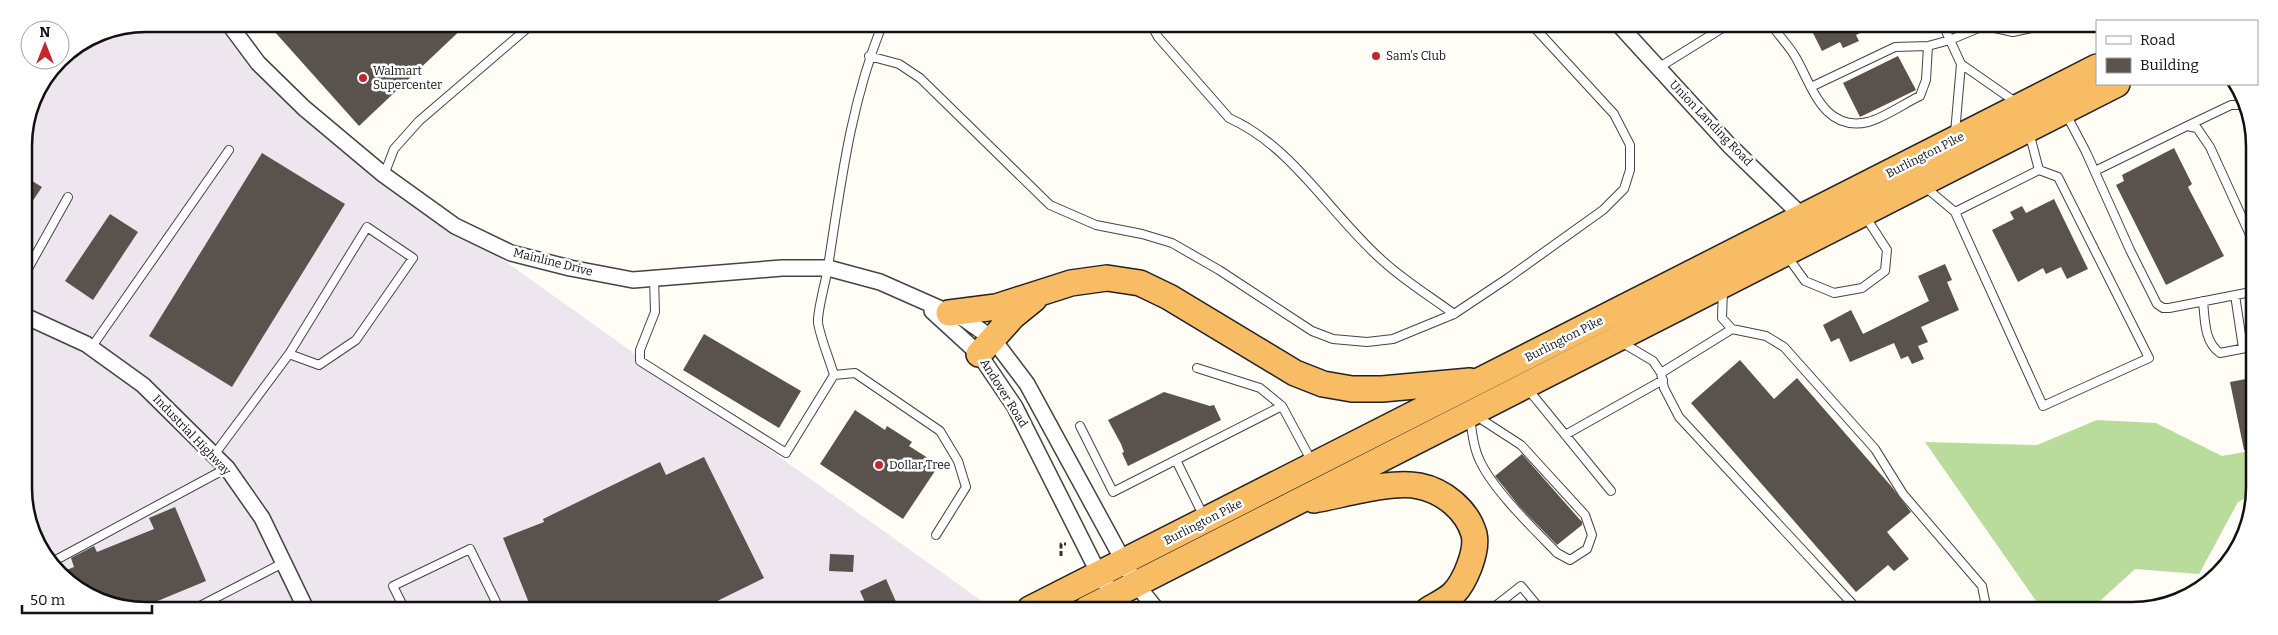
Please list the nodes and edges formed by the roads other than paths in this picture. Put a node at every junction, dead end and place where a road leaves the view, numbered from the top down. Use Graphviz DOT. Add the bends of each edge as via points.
graph roads {
  1 [pos="236,32"];
  2 [pos="522,32"];
  3 [pos="879,32"];
  4 [pos="1155,32"];
  5 [pos="1539,32"];
  6 [pos="1626,32"];
  7 [pos="1710,32"];
  8 [pos="1777,32"];
  9 [pos="1946,32"];
  10 [pos="1971,32"];
  11 [pos="1950,40"];
  12 [pos="1928,46"];
  13 [pos="869,56"];
  14 [pos="1961,64"];
  15 [pos="1658,68"];
  16 [pos="2096,68"];
  17 [pos="2114,85"];
  18 [pos="1811,87"];
  19 [pos="2237,105"];
  20 [pos="2064,110"];
  21 [pos="2024,117"];
  22 [pos="2187,126"];
  23 [pos="1954,140"];
  24 [pos="229,150"];
  25 [pos="2039,170"];
  26 [pos="2095,171"];
  27 [pos="384,175"];
  28 [pos="1921,183"];
  29 [pos="68,197"];
  30 [pos="1955,212"];
  31 [pos="1863,213"];
  32 [pos="1804,217"];
  33 [pos="2246,226"];
  34 [pos="1785,252"];
  35 [pos="33,260"];
  36 [pos="828,268"];
  37 [pos="654,278"];
  38 [pos="1724,283"];
  39 [pos="1044,291"];
  40 [pos="2246,293"];
  41 [pos="2235,295"];
  42 [pos="2203,301"];
  43 [pos="924,302"];
  44 [pos="949,313"];
  45 [pos="1454,314"];
  46 [pos="32,320"];
  47 [pos="1732,329"];
  48 [pos="1615,338"];
  49 [pos="2246,344"];
  50 [pos="986,346"];
  51 [pos="91,348"];
  52 [pos="2246,348"];
  53 [pos="289,354"];
  54 [pos="1198,368"];
  55 [pos="834,375"];
  56 [pos="1662,377"];
  57 [pos="1484,379"];
  58 [pos="1524,385"];
  59 [pos="1282,406"];
  60 [pos="1470,412"];
  61 [pos="1080,426"];
  62 [pos="1565,436"];
  63 [pos="214,455"];
  64 [pos="1176,460"];
  65 [pos="1314,466"];
  66 [pos="227,468"];
  67 [pos="1611,491"];
  68 [pos="1287,505"];
  69 [pos="1206,520"];
  70 [pos="936,535"];
  71 [pos="57,559"];
  72 [pos="1124,561"];
  73 [pos="283,563"];
  74 [pos="1099,574"];
  75 [pos="1136,584"];
  76 [pos="208,602"];
  77 [pos="298,602"];
  78 [pos="401,602"];
  79 [pos="496,602"];
  80 [pos="1044,602"];
  81 [pos="1117,602"];
  82 [pos="1119,602"];
  83 [pos="1150,602"];
  84 [pos="1440,602"];
  85 [pos="1501,602"];
  86 [pos="1534,602"];
  87 [pos="1851,602"];
  88 [pos="1985,602"];
  1 -- 27 [label="street, Mainline Drive" via="258,63 304,108"];
  2 -- 27 [label="lane" via="419,121 394,149"];
  3 -- 13 [label="lane"];
  4 -- 45 [label="lane" via="1229,118 1272,144 1384,262"];
  5 -- 45 [label="lane" via="1614,114 1630,145 1630,170 1624,189 1603,210"];
  6 -- 15 [label="street, Union Landing Road"];
  7 -- 15 [label="lane"];
  8 -- 18 [label="lane" via="1795,56"];
  9 -- 11 [label="lane"];
  10 -- 11 [label="lane"];
  11 -- 12 [label="lane"];
  11 -- 14 [label="lane"];
  12 -- 18 [label="lane" via="1895,47"];
  12 -- 18 [label="lane" via="1926,80 1920,96 1869,122 1848,123 1830,116"];
  13 -- 36 [label="lane" via="842,165"];
  13 -- 45 [label="lane" via="899,64 920,78 1050,206 1096,225 1172,243 1312,331 1333,339 1393,339"];
  14 -- 21 [label="lane"];
  14 -- 23 [label="lane"];
  15 -- 32 [label="street, Union Landing Road" via="1729,145"];
  16 -- 21 [label="highway, Burlington Pike"];
  17 -- 20 [label="highway, Burlington Pike"];
  19 -- 22 [label="lane"];
  20 -- 21 [label="highway, Burlington Pike"];
  20 -- 26 [label="lane"];
  21 -- 23 [label="highway, Burlington Pike"];
  21 -- 25 [label="lane"];
  21 -- 28 [label="highway, Burlington Pike"];
  22 -- 26 [label="lane"];
  22 -- 33 [label="lane" via="2197,128 2210,147"];
  23 -- 32 [label="highway, Burlington Pike"];
  24 -- 51 [label="lane"];
  25 -- 30 [label="lane"];
  25 -- 30 [label="lane" via="2058,177 2149,358 2043,406"];
  26 -- 42 [label="lane" via="2157,304 2168,308"];
  27 -- 37 [label="street, Mainline Drive" via="455,226 511,253 633,280"];
  28 -- 30 [label="lane"];
  28 -- 31 [label="highway, Burlington Pike"];
  29 -- 35 [label="lane"];
  31 -- 34 [label="highway, Burlington Pike"];
  31 -- 34 [label="lane" via="1887,250 1885,271 1862,288 1834,293 1805,281"];
  32 -- 57 [label="highway, Burlington Pike"];
  34 -- 38 [label="highway, Burlington Pike"];
  36 -- 37 [label="street, Mainline Drive" via="782,268"];
  36 -- 43 [label="street, Mainline Drive" via="880,282"];
  36 -- 55 [label="lane" via="818,322"];
  37 -- 55 [label="lane" via="655,312 640,350 640,361 786,453"];
  38 -- 47 [label="lane" via="1722,318"];
  38 -- 48 [label="highway, Burlington Pike"];
  39 -- 44 [label="highway" via="996,307"];
  39 -- 50 [label="highway" via="1014,316"];
  39 -- 57 [label="highway" via="1107,278 1140,283 1295,374 1323,384 1352,389 1382,389"];
  40 -- 41 [label="lane"];
  41 -- 42 [label="lane"];
  41 -- 49 [label="lane"];
  42 -- 52 [label="lane" via="2209,342 2213,348 2220,353"];
  43 -- 44 [label="street, Andover Road"];
  43 -- 50 [label="street, Andover Road"];
  44 -- 50 [label="street, Andover Road" via="966,320"];
  46 -- 51 [label="street, Industrial Highway"];
  47 -- 56 [label="lane"];
  47 -- 88 [label="lane" via="1766,336 1784,347 1875,449 1903,494 1982,586"];
  48 -- 56 [label="lane" via="1653,361"];
  48 -- 58 [label="highway, Burlington Pike"];
  50 -- 72 [label="street, Andover Road" via="1027,384"];
  50 -- 74 [label="street, Andover Road"];
  51 -- 63 [label="street, Industrial Highway" via="143,385"];
  53 -- 53 [label="lane" via="367,227 414,258 356,340 319,365"];
  53 -- 63 [label="lane"];
  54 -- 59 [label="lane" via="1260,388"];
  55 -- 70 [label="lane" via="855,373 940,430 958,461 966,487"];
  56 -- 62 [label="lane"];
  56 -- 87 [label="lane" via="1679,418"];
  57 -- 65 [label="highway, Burlington Pike"];
  58 -- 60 [label="highway, Burlington Pike"];
  58 -- 62 [label="lane"];
  59 -- 64 [label="lane"];
  59 -- 65 [label="lane"];
  60 -- 60 [label="lane" via="1521,445 1585,515 1592,535 1587,549 1570,560 1557,553 1489,477 1479,460 1471,431"];
  60 -- 68 [label="highway, Burlington Pike"];
  61 -- 64 [label="lane" via="1113,492"];
  62 -- 67 [label="lane"];
  63 -- 66 [label="street, Industrial Highway"];
  64 -- 69 [label="lane"];
  65 -- 69 [label="highway, Burlington Pike"];
  66 -- 71 [label="lane"];
  66 -- 73 [label="street, Industrial Highway" via="262,518"];
  68 -- 75 [label="highway, Burlington Pike"];
  68 -- 84 [label="highway" via="1388,486 1419,486 1448,497 1463,513 1474,535 1470,568 1453,594"];
  69 -- 72 [label="highway, Burlington Pike"];
  72 -- 74 [label="highway, Burlington Pike"];
  72 -- 75 [label="street, Andover Road"];
  73 -- 76 [label="lane"];
  73 -- 77 [label="street, Industrial Highway"];
  74 -- 80 [label="highway, Burlington Pike"];
  74 -- 81 [label="street, Andover Road"];
  75 -- 82 [label="highway, Burlington Pike"];
  75 -- 83 [label="street, Andover Road"];
  78 -- 79 [label="lane" via="393,586 470,549"];
  85 -- 86 [label="lane" via="1521,586"];
}
